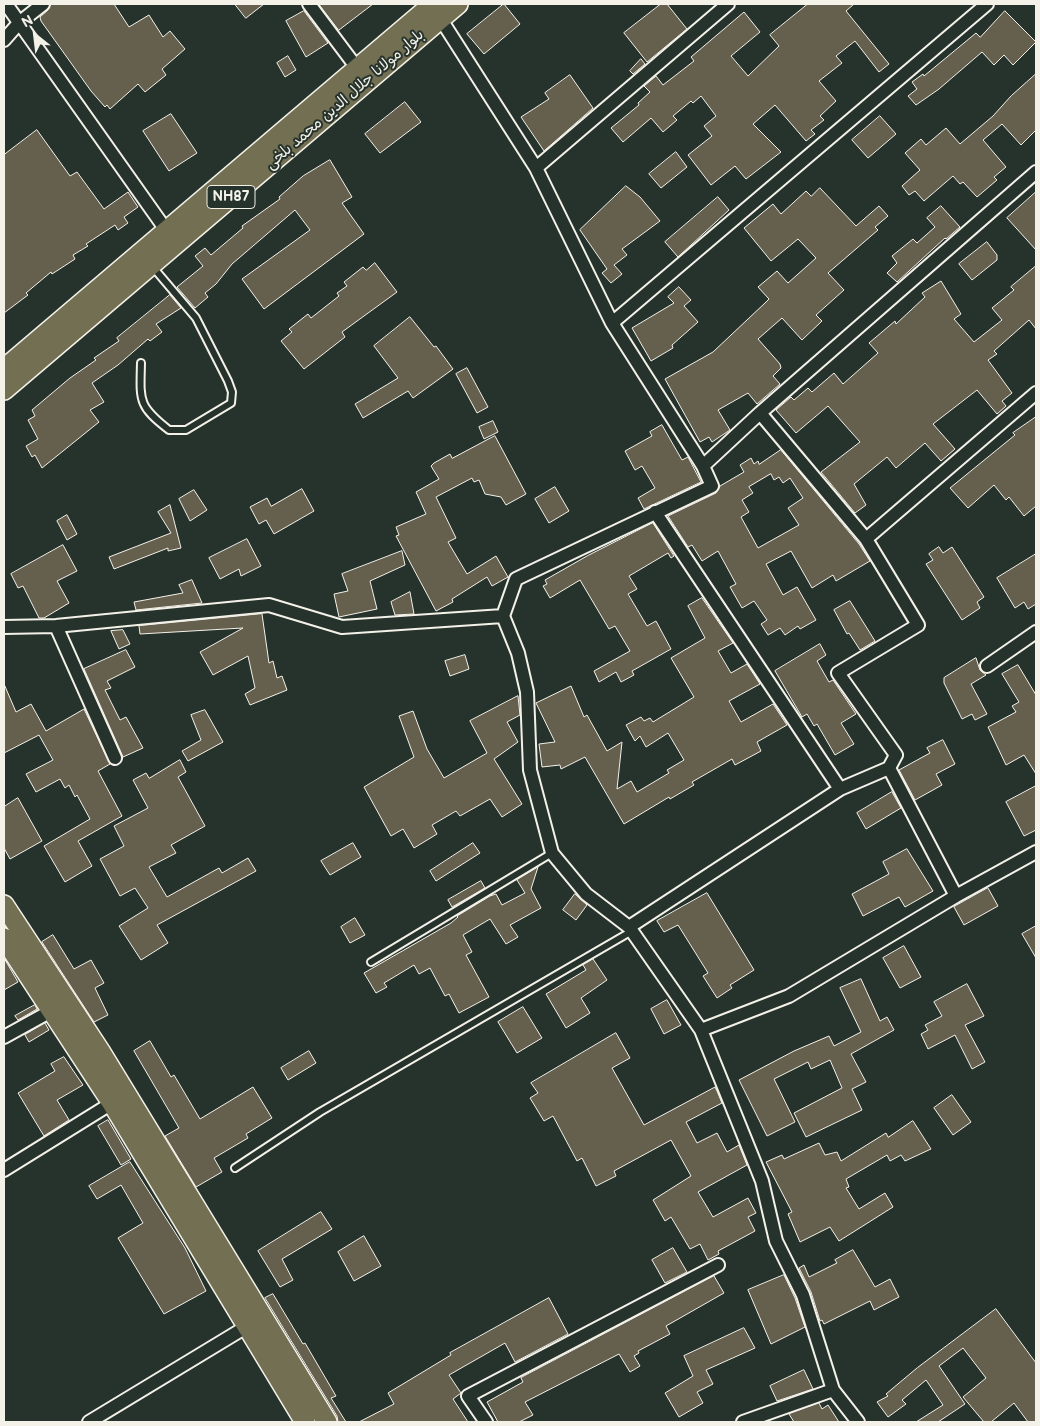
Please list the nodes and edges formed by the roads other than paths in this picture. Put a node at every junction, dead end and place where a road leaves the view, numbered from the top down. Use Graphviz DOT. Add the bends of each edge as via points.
graph roads {
  1 [pos="6,4"];
  2 [pos="43,4"];
  3 [pos="309,4"];
  4 [pos="458,4"];
  5 [pos="728,4"];
  6 [pos="988,4"];
  7 [pos="436,11"];
  8 [pos="19,23"];
  9 [pos="4,40"];
  10 [pos="357,68"];
  11 [pos="536,168"];
  12 [pos="1032,177"];
  13 [pos="1036,191"];
  14 [pos="171,238"];
  15 [pos="152,265"];
  16 [pos="612,323"];
  17 [pos="141,363"];
  18 [pos="4,369"];
  19 [pos="4,390"];
  20 [pos="1036,393"];
  21 [pos="760,413"];
  22 [pos="703,466"];
  23 [pos="655,512"];
  24 [pos="866,539"];
  25 [pos="504,616"];
  26 [pos="56,626"];
  27 [pos="4,628"];
  28 [pos="1036,632"];
  29 [pos="987,666"];
  30 [pos="115,758"];
  31 [pos="889,768"];
  32 [pos="840,789"];
  33 [pos="1036,852"];
  34 [pos="552,853"];
  35 [pos="956,896"];
  36 [pos="4,905"];
  37 [pos="630,929"];
  38 [pos="4,938"];
  39 [pos="371,962"];
  40 [pos="51,1011"];
  41 [pos="701,1030"];
  42 [pos="4,1037"];
  43 [pos="112,1103"];
  44 [pos="234,1168"];
  45 [pos="4,1170"];
  46 [pos="718,1265"];
  47 [pos="246,1327"];
  48 [pos="834,1390"];
  49 [pos="89,1422"];
  50 [pos="305,1422"];
  51 [pos="327,1422"];
  52 [pos="486,1422"];
  53 [pos="743,1422"];
  54 [pos="858,1422"];
  1 -- 8 [label="street"];
  2 -- 8 [label="street"];
  3 -- 10 [label="street"];
  4 -- 7 [label="main road, بلوار مولانا جلال الدین محمد بلخی / NH87"];
  5 -- 11 [label="street"];
  6 -- 16 [label="street"];
  7 -- 10 [label="main road, بلوار مولانا جلال الدین محمد بلخی / NH87"];
  7 -- 11 [label="street"];
  7 -- 14 [label="main road, بلوار مولانا جلال الدین محمد بلخی / NH87"];
  8 -- 9 [label="street"];
  8 -- 14 [label="street"];
  10 -- 14 [label="main road, بلوار مولانا جلال الدین محمد بلخی / NH87"];
  11 -- 16 [label="street"];
  12 -- 13 [label="street"];
  12 -- 21 [label="street"];
  14 -- 15 [label="main road, بلوار مولانا جلال الدین محمد بلخی / NH87"];
  14 -- 18 [label="main road, بلوار مولانا جلال الدین محمد بلخی / NH87"];
  15 -- 17 [label="lane" via="196,318 228,381 231,403 186,430 169,430 147,413 140,396"];
  15 -- 19 [label="main road, بلوار مولانا جلال الدین محمد بلخی / NH87"];
  16 -- 22 [label="street"];
  20 -- 24 [label="street"];
  21 -- 22 [label="street"];
  21 -- 24 [label="street"];
  22 -- 23 [label="street" via="712,486"];
  23 -- 25 [label="street" via="516,579"];
  23 -- 32 [label="street"];
  24 -- 31 [label="street" via="918,625 838,672 896,755"];
  25 -- 26 [label="street" via="342,627 269,605"];
  25 -- 34 [label="street" via="518,652 528,692 530,770"];
  26 -- 27 [label="street"];
  26 -- 30 [label="street"];
  28 -- 29 [label="street"];
  31 -- 32 [label="street"];
  31 -- 35 [label="street"];
  32 -- 37 [label="street"];
  33 -- 35 [label="street"];
  34 -- 37 [label="street" via="586,894"];
  34 -- 39 [label="lane"];
  35 -- 41 [label="street" via="789,996"];
  36 -- 51 [label="main road" via="105,1060"];
  37 -- 41 [label="street"];
  37 -- 44 [label="lane" via="336,1103"];
  38 -- 40 [label="main road"];
  40 -- 42 [label="street"];
  40 -- 43 [label="main road"];
  41 -- 48 [label="street" via="762,1181 776,1241 803,1295"];
  43 -- 45 [label="street"];
  43 -- 47 [label="main road"];
  46 -- 52 [label="street" via="468,1396"];
  47 -- 49 [label="street"];
  47 -- 50 [label="main road"];
  48 -- 53 [label="street"];
  48 -- 54 [label="street"];
}
